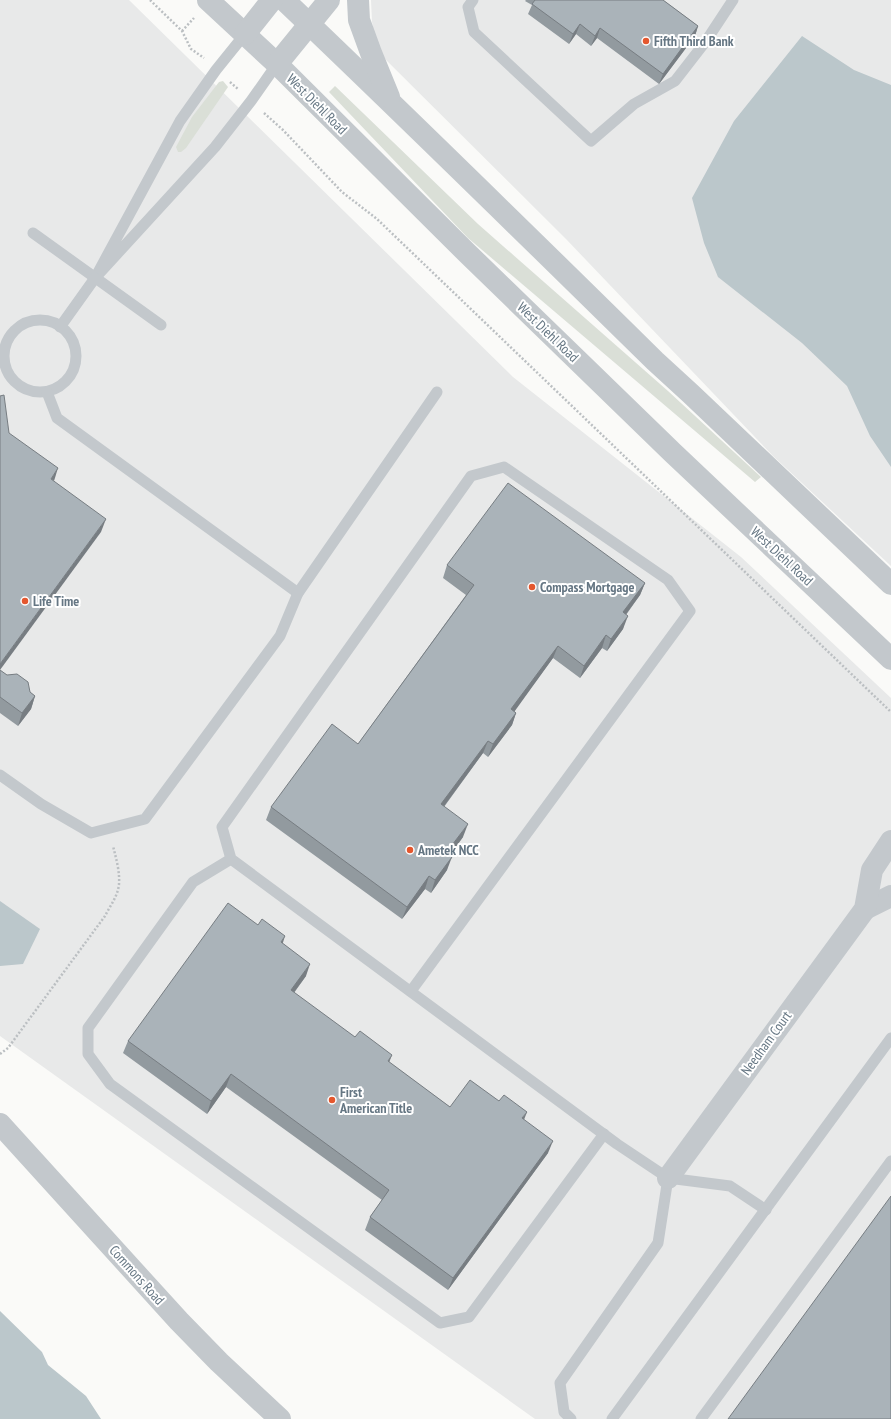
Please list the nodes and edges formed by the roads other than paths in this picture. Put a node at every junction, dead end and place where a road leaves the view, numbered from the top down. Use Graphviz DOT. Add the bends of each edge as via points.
graph roads {
  1 [pos="208,0"];
  2 [pos="272,0"];
  3 [pos="284,0"];
  4 [pos="329,0"];
  5 [pos="358,0"];
  6 [pos="472,0"];
  7 [pos="733,0"];
  8 [pos="310,24"];
  9 [pos="245,34"];
  10 [pos="277,64"];
  11 [pos="394,107"];
  12 [pos="33,233"];
  13 [pos="95,278"];
  14 [pos="161,325"];
  15 [pos="60,327"];
  16 [pos="2,353"];
  17 [pos="47,392"];
  18 [pos="438,392"];
  19 [pos="891,584"];
  20 [pos="298,594"];
  21 [pos="891,659"];
  22 [pos="0,775"];
  23 [pos="891,841"];
  24 [pos="231,859"];
  25 [pos="891,896"];
  26 [pos="865,909"];
  27 [pos="411,991"];
  28 [pos="891,1038"];
  29 [pos="0,1124"];
  30 [pos="604,1134"];
  31 [pos="891,1161"];
  32 [pos="668,1178"];
  33 [pos="766,1210"];
  34 [pos="280,1419"];
  35 [pos="571,1419"];
  36 [pos="612,1419"];
  37 [pos="701,1419"];
  1 -- 9 [label="street, West Diehl Road"];
  2 -- 9 [label="street"];
  3 -- 8 [label="street"];
  4 -- 8 [label="street"];
  5 -- 11 [label="street" via="359,20"];
  6 -- 7 [label="lane" via="468,7 474,32 591,141 634,104 675,81"];
  8 -- 10 [label="street"];
  8 -- 11 [label="street"];
  9 -- 10 [label="street, West Diehl Road"];
  9 -- 13 [label="lane" via="180,121"];
  10 -- 13 [label="lane" via="215,147"];
  10 -- 21 [label="street, West Diehl Road" via="473,260"];
  11 -- 19 [label="street" via="655,361"];
  12 -- 13 [label="lane"];
  13 -- 14 [label="lane"];
  13 -- 15 [label="lane"];
  15 -- 16 [label="lane" via="39,320 25,324 7,341"];
  15 -- 17 [label="lane" via="68,334 74,345 74,369 58,387"];
  16 -- 17 [label="lane" via="12,379 21,387 33,392"];
  17 -- 20 [label="lane" via="57,418"];
  18 -- 20 [label="lane"];
  20 -- 22 [label="lane" via="280,636 145,820 91,832 41,804"];
  23 -- 26 [label="street, Needham Court" via="872,870"];
  24 -- 27 [label="lane"];
  24 -- 27 [label="lane" via="222,827 471,476 504,467 668,580 690,611"];
  24 -- 30 [label="lane" via="193,882 88,1028 88,1054 110,1084 440,1323 469,1317"];
  25 -- 26 [label="street, Needham Court"];
  26 -- 32 [label="street, Needham Court"];
  27 -- 30 [label="lane"];
  28 -- 33 [label="lane"];
  29 -- 34 [label="street, Commons Road" via="184,1326"];
  30 -- 32 [label="lane"];
  31 -- 37 [label="lane"];
  32 -- 33 [label="lane" via="730,1186"];
  32 -- 35 [label="lane" via="658,1243 560,1383 564,1412"];
  33 -- 36 [label="lane"];
}
